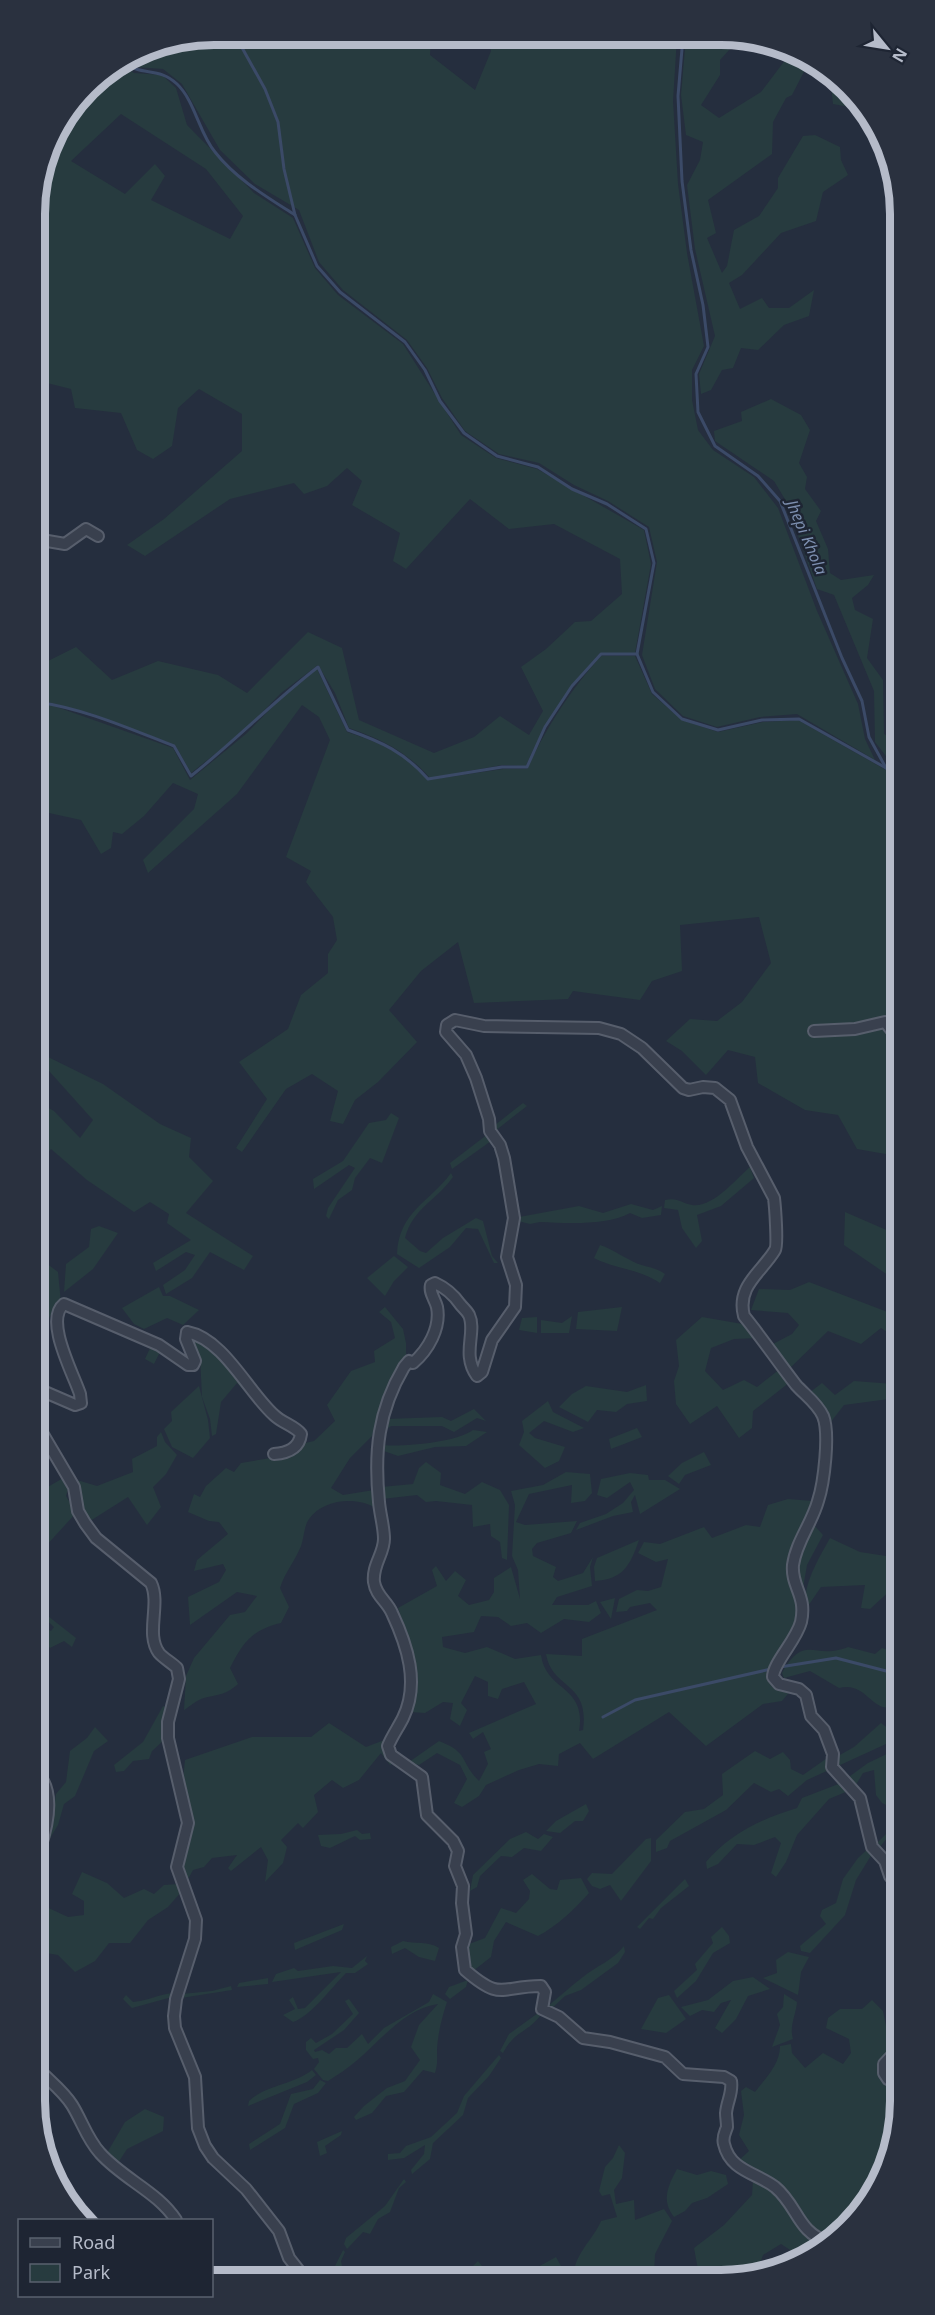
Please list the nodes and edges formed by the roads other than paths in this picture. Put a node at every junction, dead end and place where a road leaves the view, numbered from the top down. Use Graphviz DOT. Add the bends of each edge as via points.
graph roads {
  1 [pos="98,536"];
  2 [pos="45,541"];
  3 [pos="890,1028"];
  4 [pos="814,1031"];
  5 [pos="45,1392"];
  6 [pos="45,1438"];
  7 [pos="274,1455"];
  8 [pos="45,1787"];
  9 [pos="45,1823"];
  10 [pos="890,1876"];
  11 [pos="890,2058"];
  12 [pos="45,2077"];
  13 [pos="890,2079"];
  14 [pos="175,2219"];
  15 [pos="820,2238"];
  16 [pos="298,2270"];
  1 -- 2 [label="street" via="86,529 65,544"];
  3 -- 4 [label="street" via="885,1022 855,1029"];
  5 -- 7 [label="street" via="75,1405 81,1403 56,1326 57,1312 64,1304 159,1345 188,1365 195,1361 186,1339 187,1332 192,1332 218,1351 274,1416 301,1434 289,1452"];
  6 -- 16 [label="street" via="74,1487 78,1511 85,1523 96,1538 151,1583 155,1591 155,1641 159,1653 177,1668 179,1680 168,1722 168,1738 188,1822 177,1867 196,1920 195,1939 176,1999 176,2028 195,2078 198,2128 205,2146 279,2231 289,2258"];
  8 -- 9 [label="street"];
  10 -- 15 [label="street" via="885,1861 872,1846 860,1798 832,1767 833,1754 824,1730 812,1716 806,1695 772,1677 801,1620 804,1603 793,1580 793,1564 818,1501 826,1426 813,1400 798,1387 744,1316 742,1306 748,1284 776,1248 775,1206 730,1100 716,1088 682,1088 642,1048 599,1028 484,1026 455,1020 447,1025 446,1032 472,1067 486,1105 490,1131 500,1145 505,1165 514,1218 507,1257 516,1295 512,1314 492,1340 482,1372 477,1376 468,1347 469,1314 453,1293 435,1283 430,1285 437,1309 436,1328 419,1358 405,1367 382,1417 376,1461 384,1537 374,1568 374,1582 405,1640 410,1683 404,1717 388,1746 391,1755 422,1777 427,1815 458,1851 455,1866 463,1886 465,1970 489,1989 541,1986 545,1992 542,2009 559,2017 583,2038 665,2057 683,2074 731,2081 724,2148 742,2170 765,2180 784,2196 806,2231"];
  11 -- 13 [label="street" via="884,2064 884,2073"];
  12 -- 14 [label="street" via="71,2102 100,2153 169,2209"];
}
